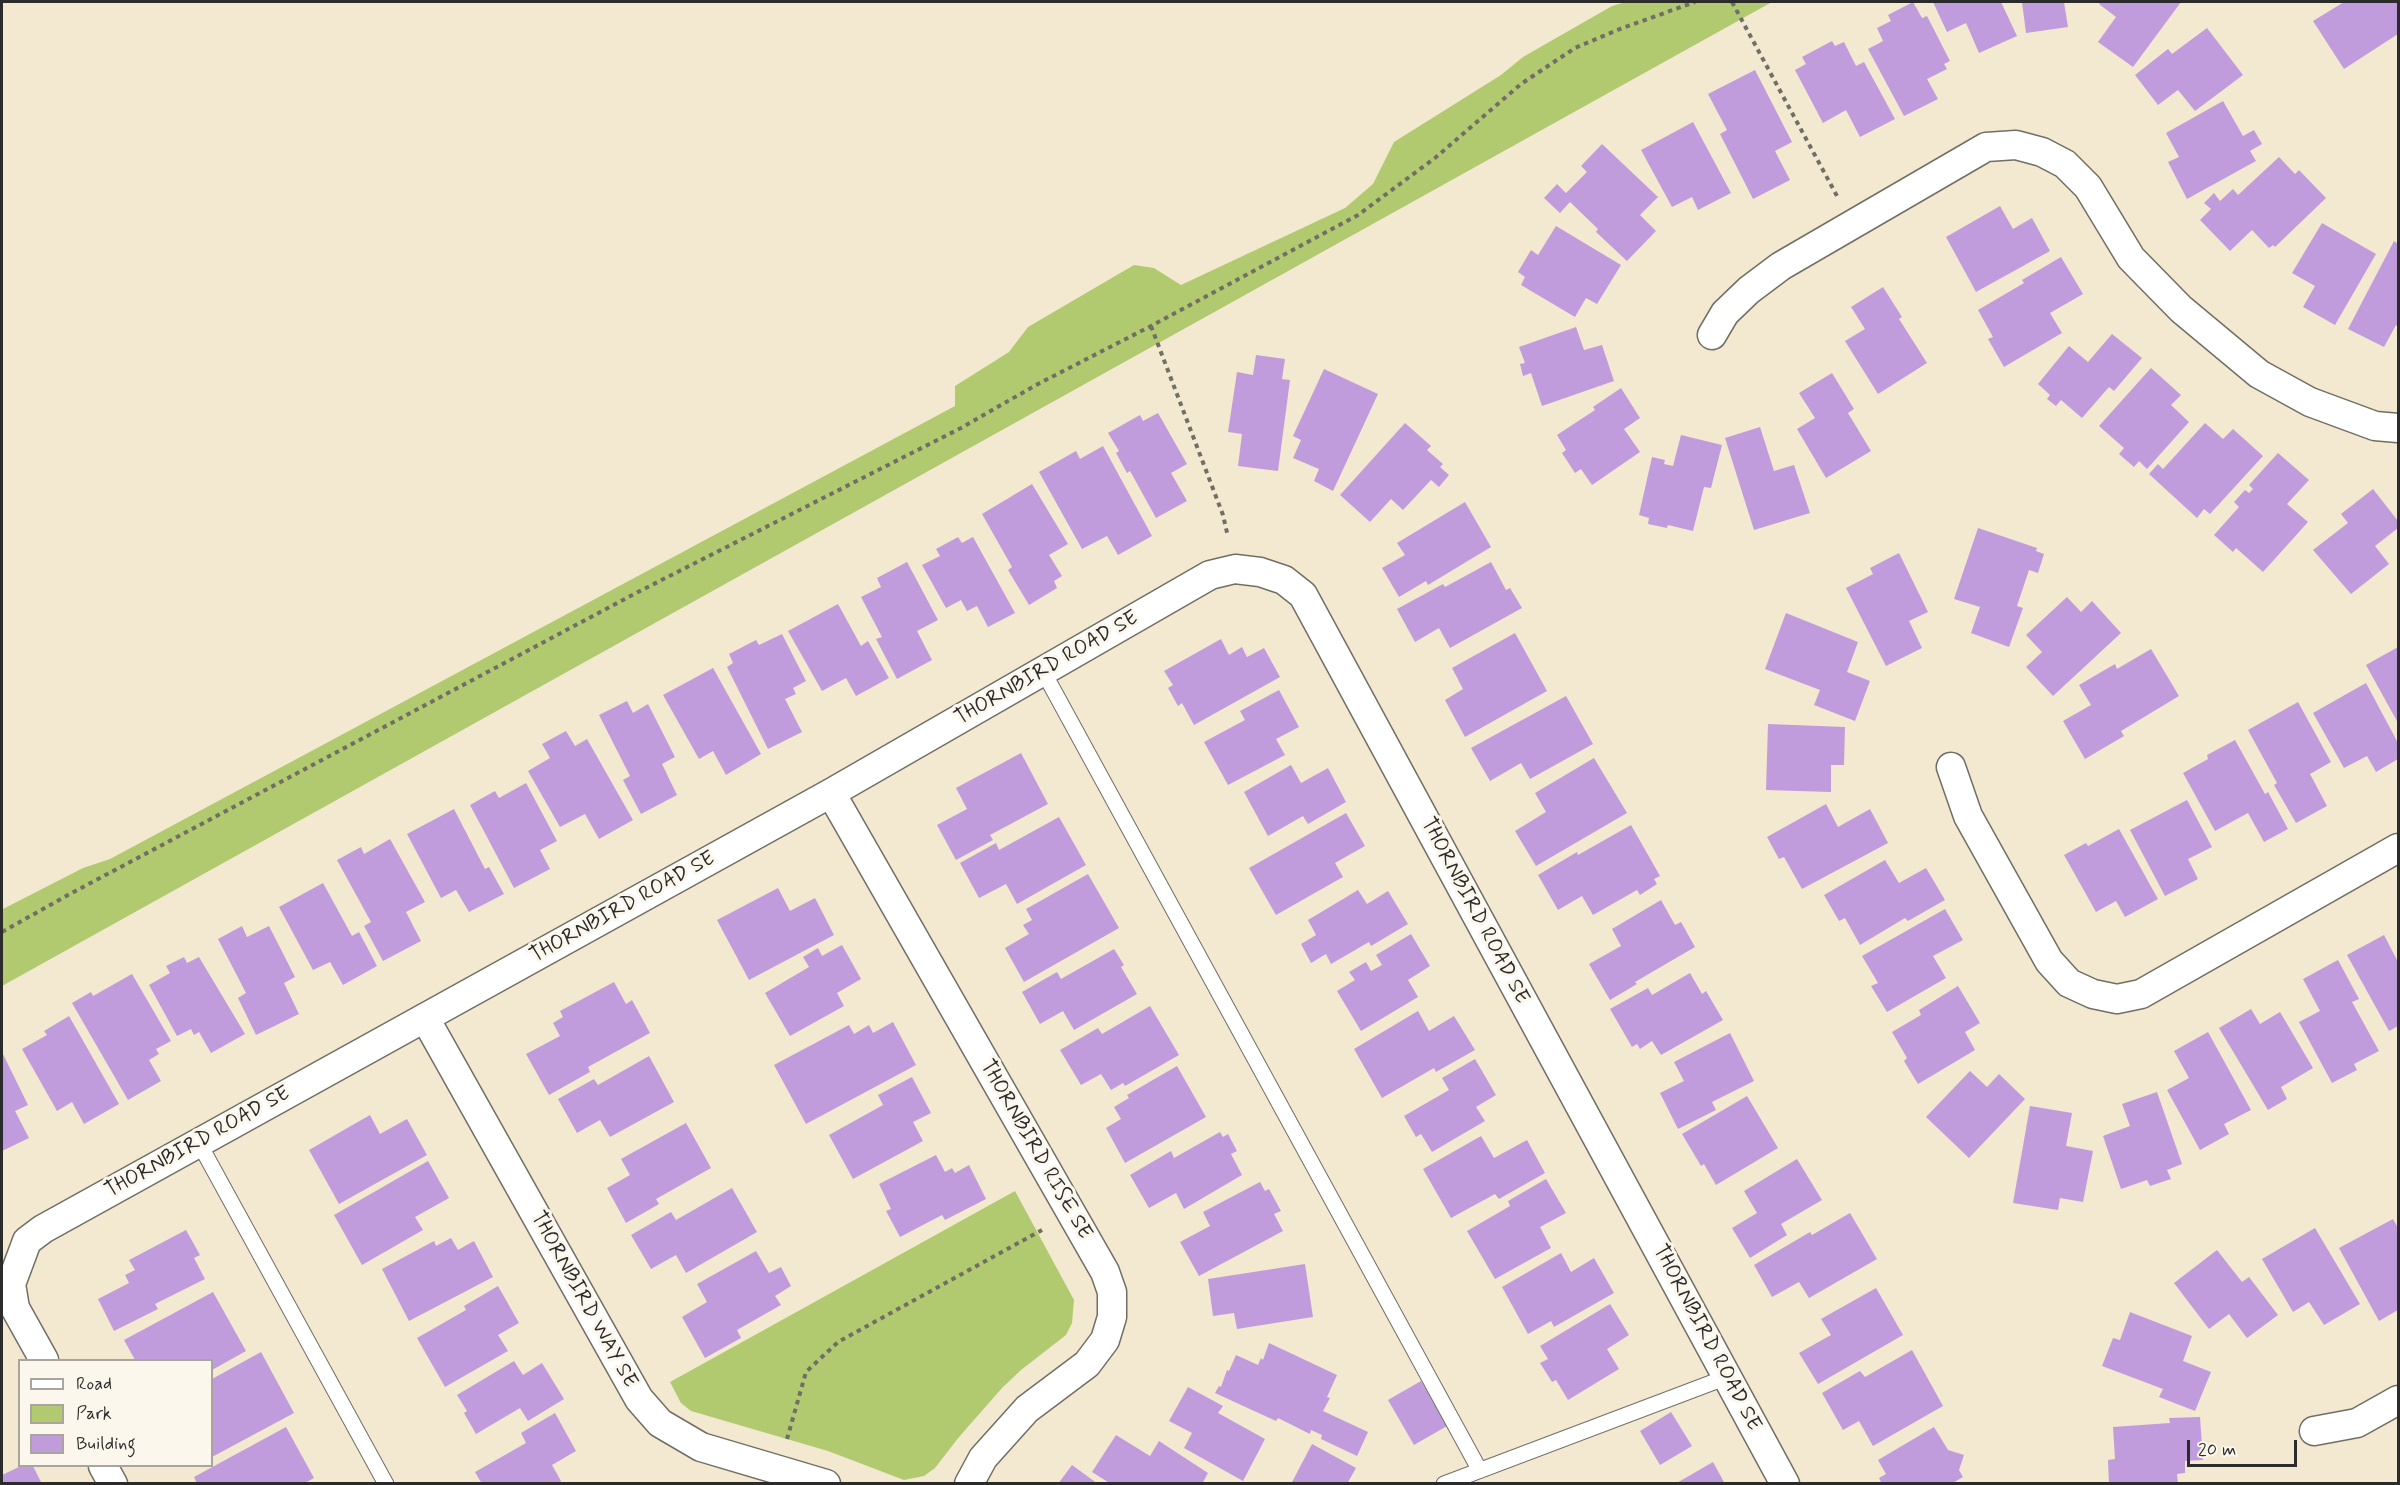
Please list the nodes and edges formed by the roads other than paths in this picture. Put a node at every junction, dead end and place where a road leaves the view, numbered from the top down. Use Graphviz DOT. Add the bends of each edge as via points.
graph roads {
  1 [pos="1712,335"];
  2 [pos="2398,428"];
  3 [pos="1043,671"];
  4 [pos="1951,767"];
  5 [pos="831,793"];
  6 [pos="2398,848"];
  7 [pos="425,1018"];
  8 [pos="199,1143"];
  9 [pos="43,1359"];
  10 [pos="1727,1377"];
  11 [pos="2398,1400"];
  12 [pos="2314,1431"];
  13 [pos="104,1467"];
  14 [pos="1479,1468"];
  15 [pos="113,1484"];
  16 [pos="386,1484"];
  17 [pos="826,1484"];
  18 [pos="969,1484"];
  19 [pos="1444,1484"];
  20 [pos="1785,1484"];
  1 -- 2 [label="street" via="1725,313 1781,266 1986,147 2016,145 2065,164 2088,187 2131,258 2181,309 2259,374 2310,402 2375,426"];
  3 -- 5 [label="street, THORNBIRD ROAD SE"];
  3 -- 10 [label="street, THORNBIRD ROAD SE" via="1210,575 1235,569 1260,572 1284,580 1303,595"];
  3 -- 14 [label="lane"];
  4 -- 6 [label="street" via="1968,816 2049,961 2069,983 2117,999 2141,994"];
  5 -- 7 [label="street, THORNBIRD ROAD SE"];
  5 -- 18 [label="street, THORNBIRD RISE SE" via="1106,1272 1112,1292 1112,1317 1105,1340 1087,1364 1027,1409 983,1458"];
  7 -- 8 [label="street, THORNBIRD ROAD SE"];
  7 -- 17 [label="street, THORNBIRD WAY SE" via="639,1399 660,1423 701,1447"];
  8 -- 9 [label="street, THORNBIRD ROAD SE" via="27,1241 11,1284 15,1308"];
  8 -- 16 [label="lane"];
  10 -- 14 [label="lane"];
  10 -- 20 [label="street, THORNBIRD ROAD SE"];
  11 -- 12 [label="street" via="2357,1423"];
  13 -- 15 [label="street"];
  14 -- 19 [label="lane"];
}
